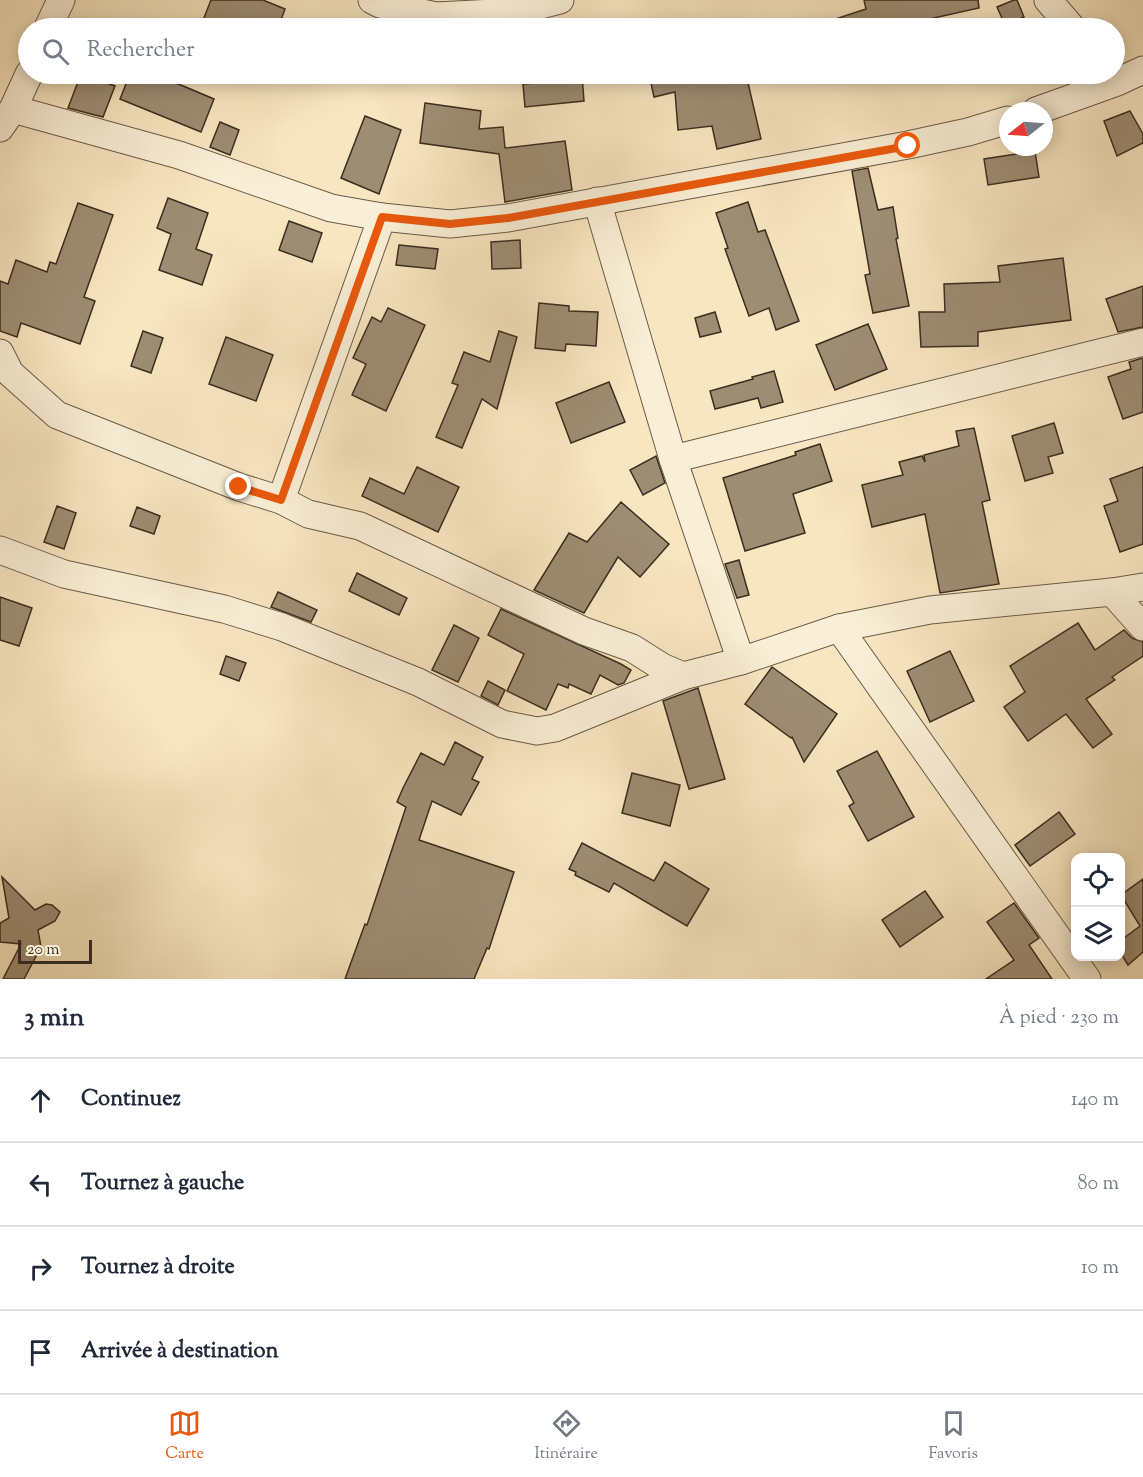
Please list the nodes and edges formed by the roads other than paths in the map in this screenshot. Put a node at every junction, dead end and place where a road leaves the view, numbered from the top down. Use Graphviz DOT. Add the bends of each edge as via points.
graph roads {
  1 [pos="61,0"];
  2 [pos="372,0"];
  3 [pos="560,0"];
  4 [pos="1048,0"];
  5 [pos="53,18"];
  6 [pos="1063,18"];
  7 [pos="1143,70"];
  8 [pos="1125,75"];
  9 [pos="24,84"];
  10 [pos="1099,84"];
  11 [pos="1053,104"];
  12 [pos="7,119"];
  13 [pos="999,123"];
  14 [pos="597,201"];
  15 [pos="382,217"];
  16 [pos="1143,342"];
  17 [pos="0,353"];
  18 [pos="673,459"];
  19 [pos="281,500"];
  20 [pos="0,550"];
  21 [pos="1143,586"];
  22 [pos="1112,592"];
  23 [pos="1143,627"];
  24 [pos="838,628"];
  25 [pos="741,661"];
  26 [pos="683,676"];
  27 [pos="1087,979"];
  1 -- 5 [label="street"];
  2 -- 3 [label="street" via="436,16 514,12"];
  4 -- 6 [label="street"];
  7 -- 8 [label="street"];
  9 -- 12 [label="street"];
  10 -- 11 [label="street"];
  12 -- 15 [label="street" via="178,155 331,208"];
  13 -- 14 [label="street" via="908,146"];
  14 -- 15 [label="street" via="508,218 450,224"];
  14 -- 18 [label="street"];
  15 -- 19 [label="street"];
  16 -- 18 [label="street"];
  17 -- 19 [label="street" via="10,373 57,415"];
  18 -- 25 [label="street"];
  19 -- 26 [label="street" via="308,514 360,526 585,632 632,648"];
  20 -- 26 [label="street" via="64,574 224,609 282,627 521,729 555,728"];
  21 -- 22 [label="street"];
  22 -- 23 [label="street"];
  22 -- 24 [label="street" via="930,610"];
  24 -- 25 [label="street"];
  24 -- 27 [label="street"];
  25 -- 26 [label="street"];
}
